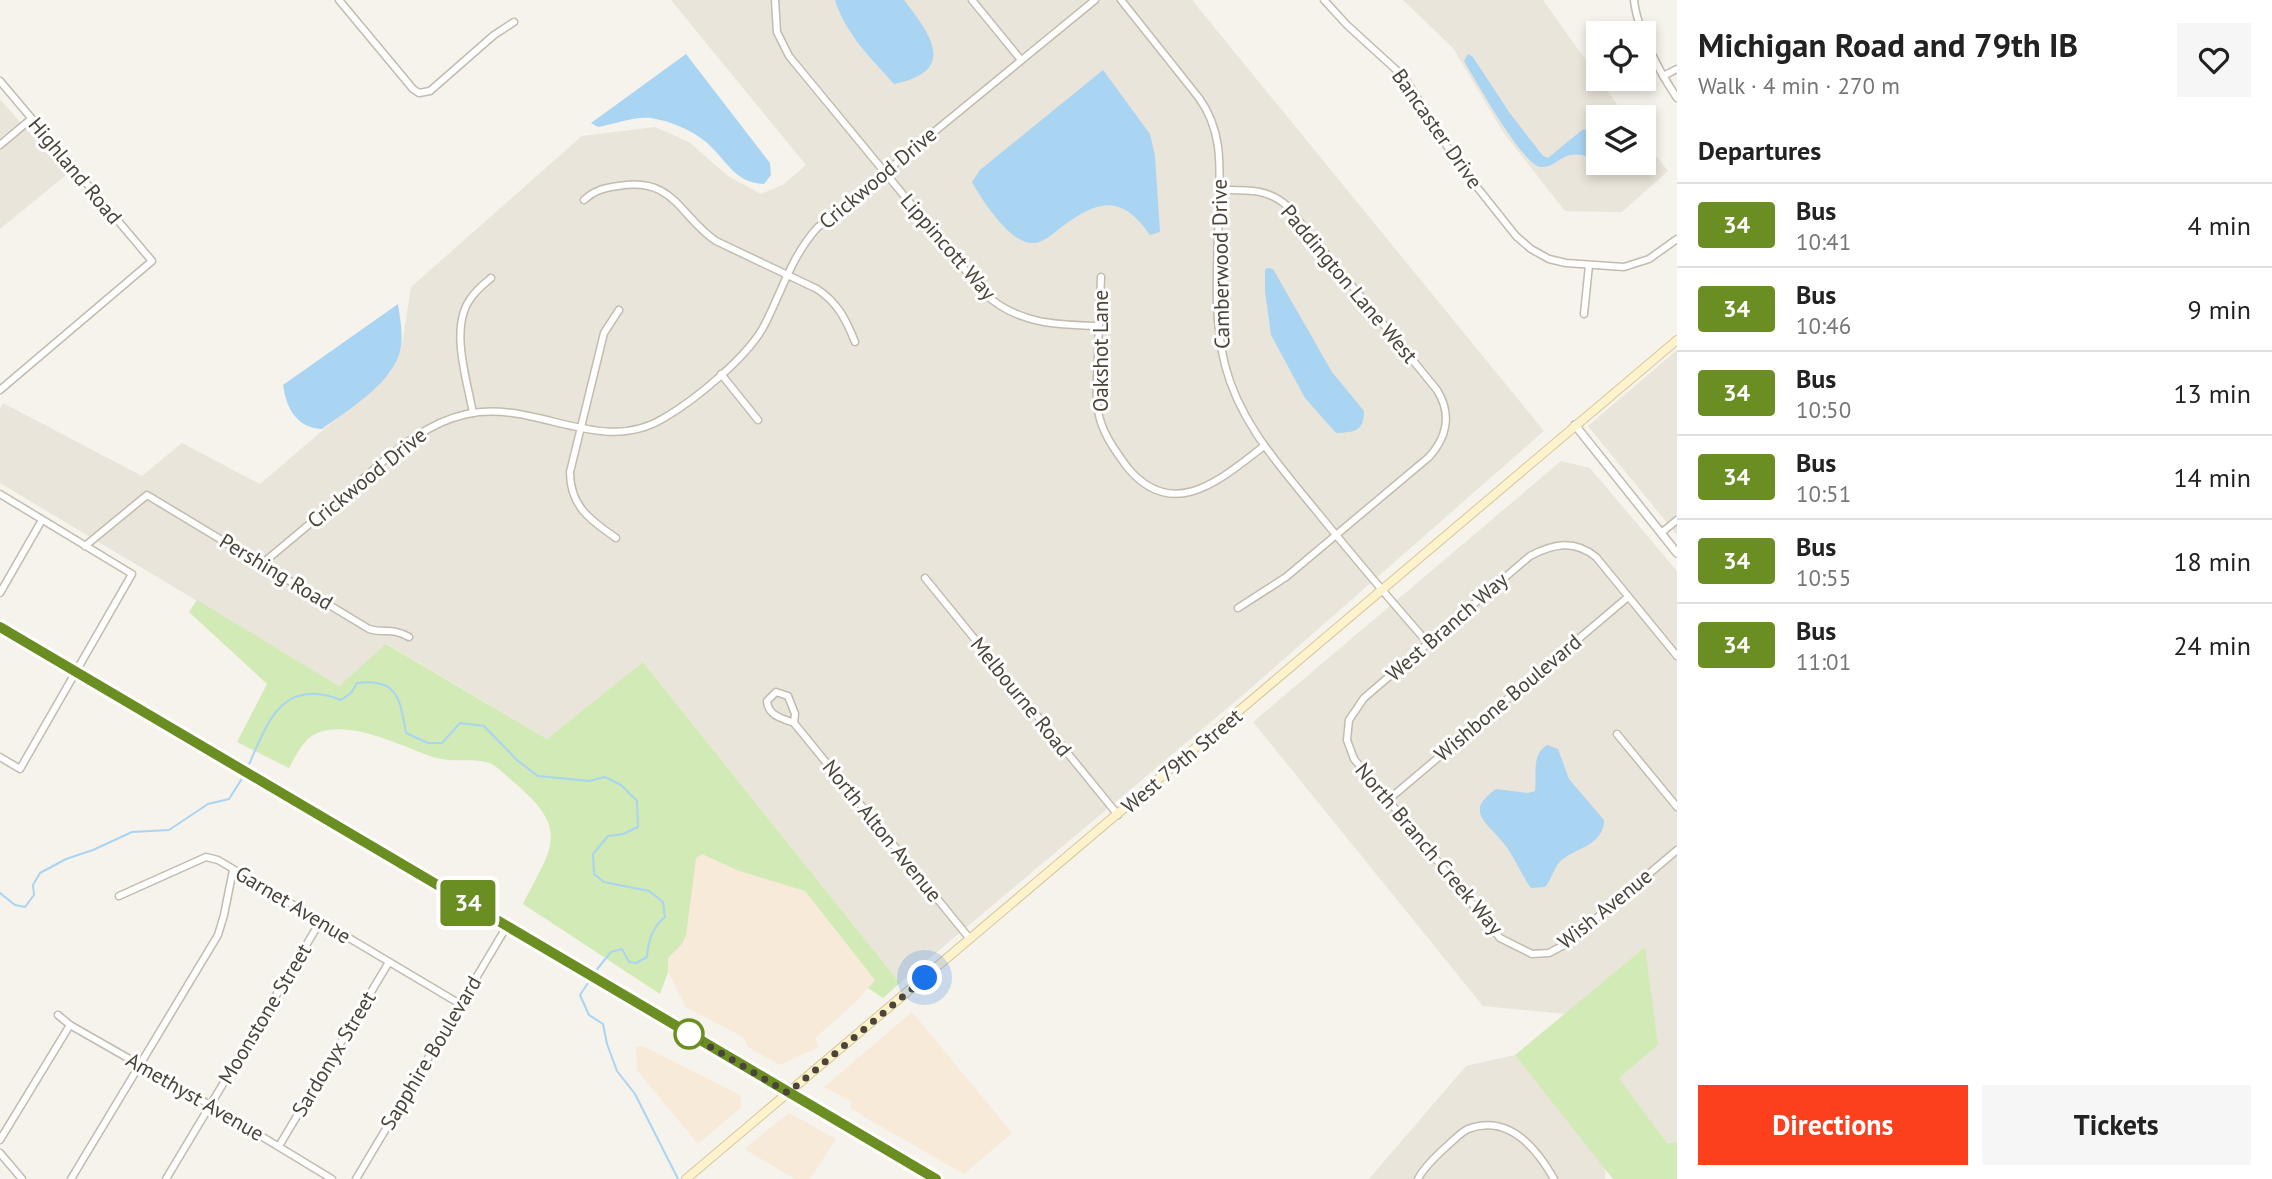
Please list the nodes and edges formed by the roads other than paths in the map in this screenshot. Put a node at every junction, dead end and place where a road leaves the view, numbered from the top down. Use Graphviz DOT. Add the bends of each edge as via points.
graph roads {
  1 [pos="339,0"];
  2 [pos="775,0"];
  3 [pos="971,0"];
  4 [pos="1095,0"];
  5 [pos="1121,0"];
  6 [pos="1324,0"];
  7 [pos="1634,0"];
  8 [pos="514,22"];
  9 [pos="1021,60"];
  10 [pos="1677,69"];
  11 [pos="1663,76"];
  12 [pos="0,81"];
  13 [pos="1677,98"];
  14 [pos="31,119"];
  15 [pos="0,145"];
  16 [pos="884,172"];
  17 [pos="1219,190"];
  18 [pos="584,200"];
  19 [pos="1677,239"];
  20 [pos="1589,265"];
  21 [pos="788,275"];
  22 [pos="1101,277"];
  23 [pos="491,278"];
  24 [pos="619,310"];
  25 [pos="1584,314"];
  26 [pos="1099,326"];
  27 [pos="1677,340"];
  28 [pos="855,342"];
  29 [pos="721,374"];
  30 [pos="1,387"];
  31 [pos="473,413"];
  32 [pos="758,420"];
  33 [pos="1575,425"];
  34 [pos="581,429"];
  35 [pos="1264,446"];
  36 [pos="0,494"];
  37 [pos="42,520"];
  38 [pos="1677,520"];
  39 [pos="1661,533"];
  40 [pos="1336,535"];
  41 [pos="616,538"];
  42 [pos="85,546"];
  43 [pos="1677,553"];
  44 [pos="263,563"];
  45 [pos="925,578"];
  46 [pos="1382,592"];
  47 [pos="0,593"];
  48 [pos="1628,597"];
  49 [pos="1238,608"];
  50 [pos="0,627"];
  51 [pos="409,637"];
  52 [pos="1428,643"];
  53 [pos="1677,656"];
  54 [pos="77,673"];
  55 [pos="794,723"];
  56 [pos="1347,731"];
  57 [pos="1617,734"];
  58 [pos="0,757"];
  59 [pos="1388,800"];
  60 [pos="1677,807"];
  61 [pos="1118,815"];
  62 [pos="1677,850"];
  63 [pos="233,870"];
  64 [pos="119,896"];
  65 [pos="320,922"];
  66 [pos="507,926"];
  67 [pos="970,939"];
  68 [pos="1528,953"];
  69 [pos="389,962"];
  70 [pos="460,1004"];
  71 [pos="58,1014"];
  72 [pos="70,1025"];
  73 [pos="139,1066"];
  74 [pos="788,1093"];
  75 [pos="210,1105"];
  76 [pos="0,1140"];
  77 [pos="279,1146"];
  78 [pos="0,1153"];
  79 [pos="688,1177"];
  80 [pos="22,1179"];
  81 [pos="71,1179"];
  82 [pos="166,1179"];
  83 [pos="332,1179"];
  84 [pos="356,1179"];
  85 [pos="936,1179"];
  86 [pos="1418,1179"];
  87 [pos="1554,1179"];
  1 -- 8 [label="street" via="419,93 430,91"];
  2 -- 16 [label="street, Lippincott Way" via="776,26 787,54"];
  3 -- 9 [label="street"];
  4 -- 9 [label="street, Crickwood Drive"];
  5 -- 17 [label="street, Camberwood Drive" via="1207,109 1219,145"];
  6 -- 20 [label="street, Bancaster Drive" via="1401,74 1457,162 1518,238 1543,257"];
  7 -- 11 [label="street" via="1638,21"];
  9 -- 16 [label="street, Crickwood Drive"];
  10 -- 11 [label="street"];
  11 -- 13 [label="street"];
  12 -- 14 [label="street, Highland Road"];
  14 -- 15 [label="street"];
  14 -- 30 [label="street, Highland Road" via="152,261"];
  16 -- 21 [label="street, Crickwood Drive" via="818,227"];
  16 -- 26 [label="street, Lippincott Way" via="997,304 1040,323"];
  17 -- 35 [label="street, Camberwood Drive" via="1222,354 1237,401"];
  17 -- 40 [label="street, Paddington Lane West" via="1259,191 1286,205 1444,405 1441,441 1429,457"];
  18 -- 21 [label="street" via="604,188 652,187 674,198 716,241"];
  19 -- 20 [label="street, Bancaster Drive" via="1640,263 1617,268"];
  20 -- 25 [label="street"];
  21 -- 28 [label="street" via="831,300"];
  21 -- 29 [label="street, Crickwood Drive" via="755,341"];
  22 -- 26 [label="street, Oakshot Lane"];
  23 -- 31 [label="street" via="470,298 461,320"];
  24 -- 34 [label="street" via="604,333"];
  26 -- 35 [label="street, Oakshot Lane" via="1100,420 1112,447 1143,483 1168,494 1198,489 1223,477"];
  27 -- 33 [label="main road, West 79th Street"];
  29 -- 32 [label="street"];
  29 -- 34 [label="street, Crickwood Drive" via="656,423 625,432"];
  31 -- 34 [label="street, Crickwood Drive" via="522,414"];
  31 -- 44 [label="street, Crickwood Drive" via="444,421 406,442"];
  33 -- 39 [label="street"];
  33 -- 46 [label="main road, West 79th Street"];
  34 -- 41 [label="street" via="570,472 573,496 589,519"];
  35 -- 40 [label="street, Camberwood Drive"];
  36 -- 37 [label="street"];
  37 -- 42 [label="street"];
  37 -- 47 [label="street"];
  38 -- 39 [label="street"];
  39 -- 43 [label="street"];
  40 -- 46 [label="street, Camberwood Drive"];
  40 -- 49 [label="street" via="1286,577"];
  42 -- 44 [label="street, Pershing Road" via="147,495"];
  42 -- 54 [label="street" via="132,574"];
  44 -- 51 [label="street, Pershing Road" via="369,629 395,630"];
  45 -- 61 [label="street, Melbourne Road"];
  46 -- 52 [label="street, Camberwood Drive"];
  46 -- 61 [label="main road, West 79th Street"];
  48 -- 52 [label="street, West Branch Way" via="1585,549 1548,547 1530,556"];
  48 -- 53 [label="street"];
  48 -- 59 [label="street, Wishbone Boulevard"];
  50 -- 54 [label="main road"];
  52 -- 56 [label="street, West Branch Way" via="1364,698 1352,713"];
  54 -- 58 [label="street" via="20,769"];
  54 -- 66 [label="main road"];
  55 -- 55 [label="street, North Alton Avenue" via="769,710 766,701 770,696 776,692 788,696"];
  55 -- 67 [label="street, North Alton Avenue"];
  56 -- 59 [label="street, North Branch Creek Way" via="1354,758"];
  57 -- 60 [label="street"];
  59 -- 68 [label="street, North Branch Creek Way" via="1500,938"];
  61 -- 67 [label="main road, West 79th Street"];
  62 -- 68 [label="street, Wish Avenue" via="1566,944 1549,953"];
  63 -- 64 [label="street, Garnet Avenue" via="206,857"];
  63 -- 65 [label="street, Garnet Avenue"];
  63 -- 73 [label="street" via="218,935"];
  65 -- 69 [label="street, Garnet Avenue"];
  65 -- 75 [label="street, Moonstone Street"];
  66 -- 70 [label="street, Sapphire Boulevard"];
  66 -- 74 [label="main road"];
  67 -- 74 [label="main road, West 79th Street"];
  69 -- 70 [label="street, Garnet Avenue"];
  69 -- 77 [label="street, Sardonyx Street"];
  70 -- 84 [label="street, Sapphire Boulevard"];
  71 -- 72 [label="street, Amethyst Avenue"];
  72 -- 73 [label="street, Amethyst Avenue"];
  72 -- 76 [label="street"];
  73 -- 75 [label="street, Amethyst Avenue"];
  73 -- 81 [label="street"];
  74 -- 79 [label="main road, West 79th Street"];
  74 -- 85 [label="main road"];
  75 -- 77 [label="street, Amethyst Avenue"];
  75 -- 82 [label="street, Moonstone Street"];
  77 -- 83 [label="street, Amethyst Avenue"];
  78 -- 80 [label="street"];
  86 -- 87 [label="street" via="1466,1129 1493,1123 1516,1133 1544,1161"];
}
